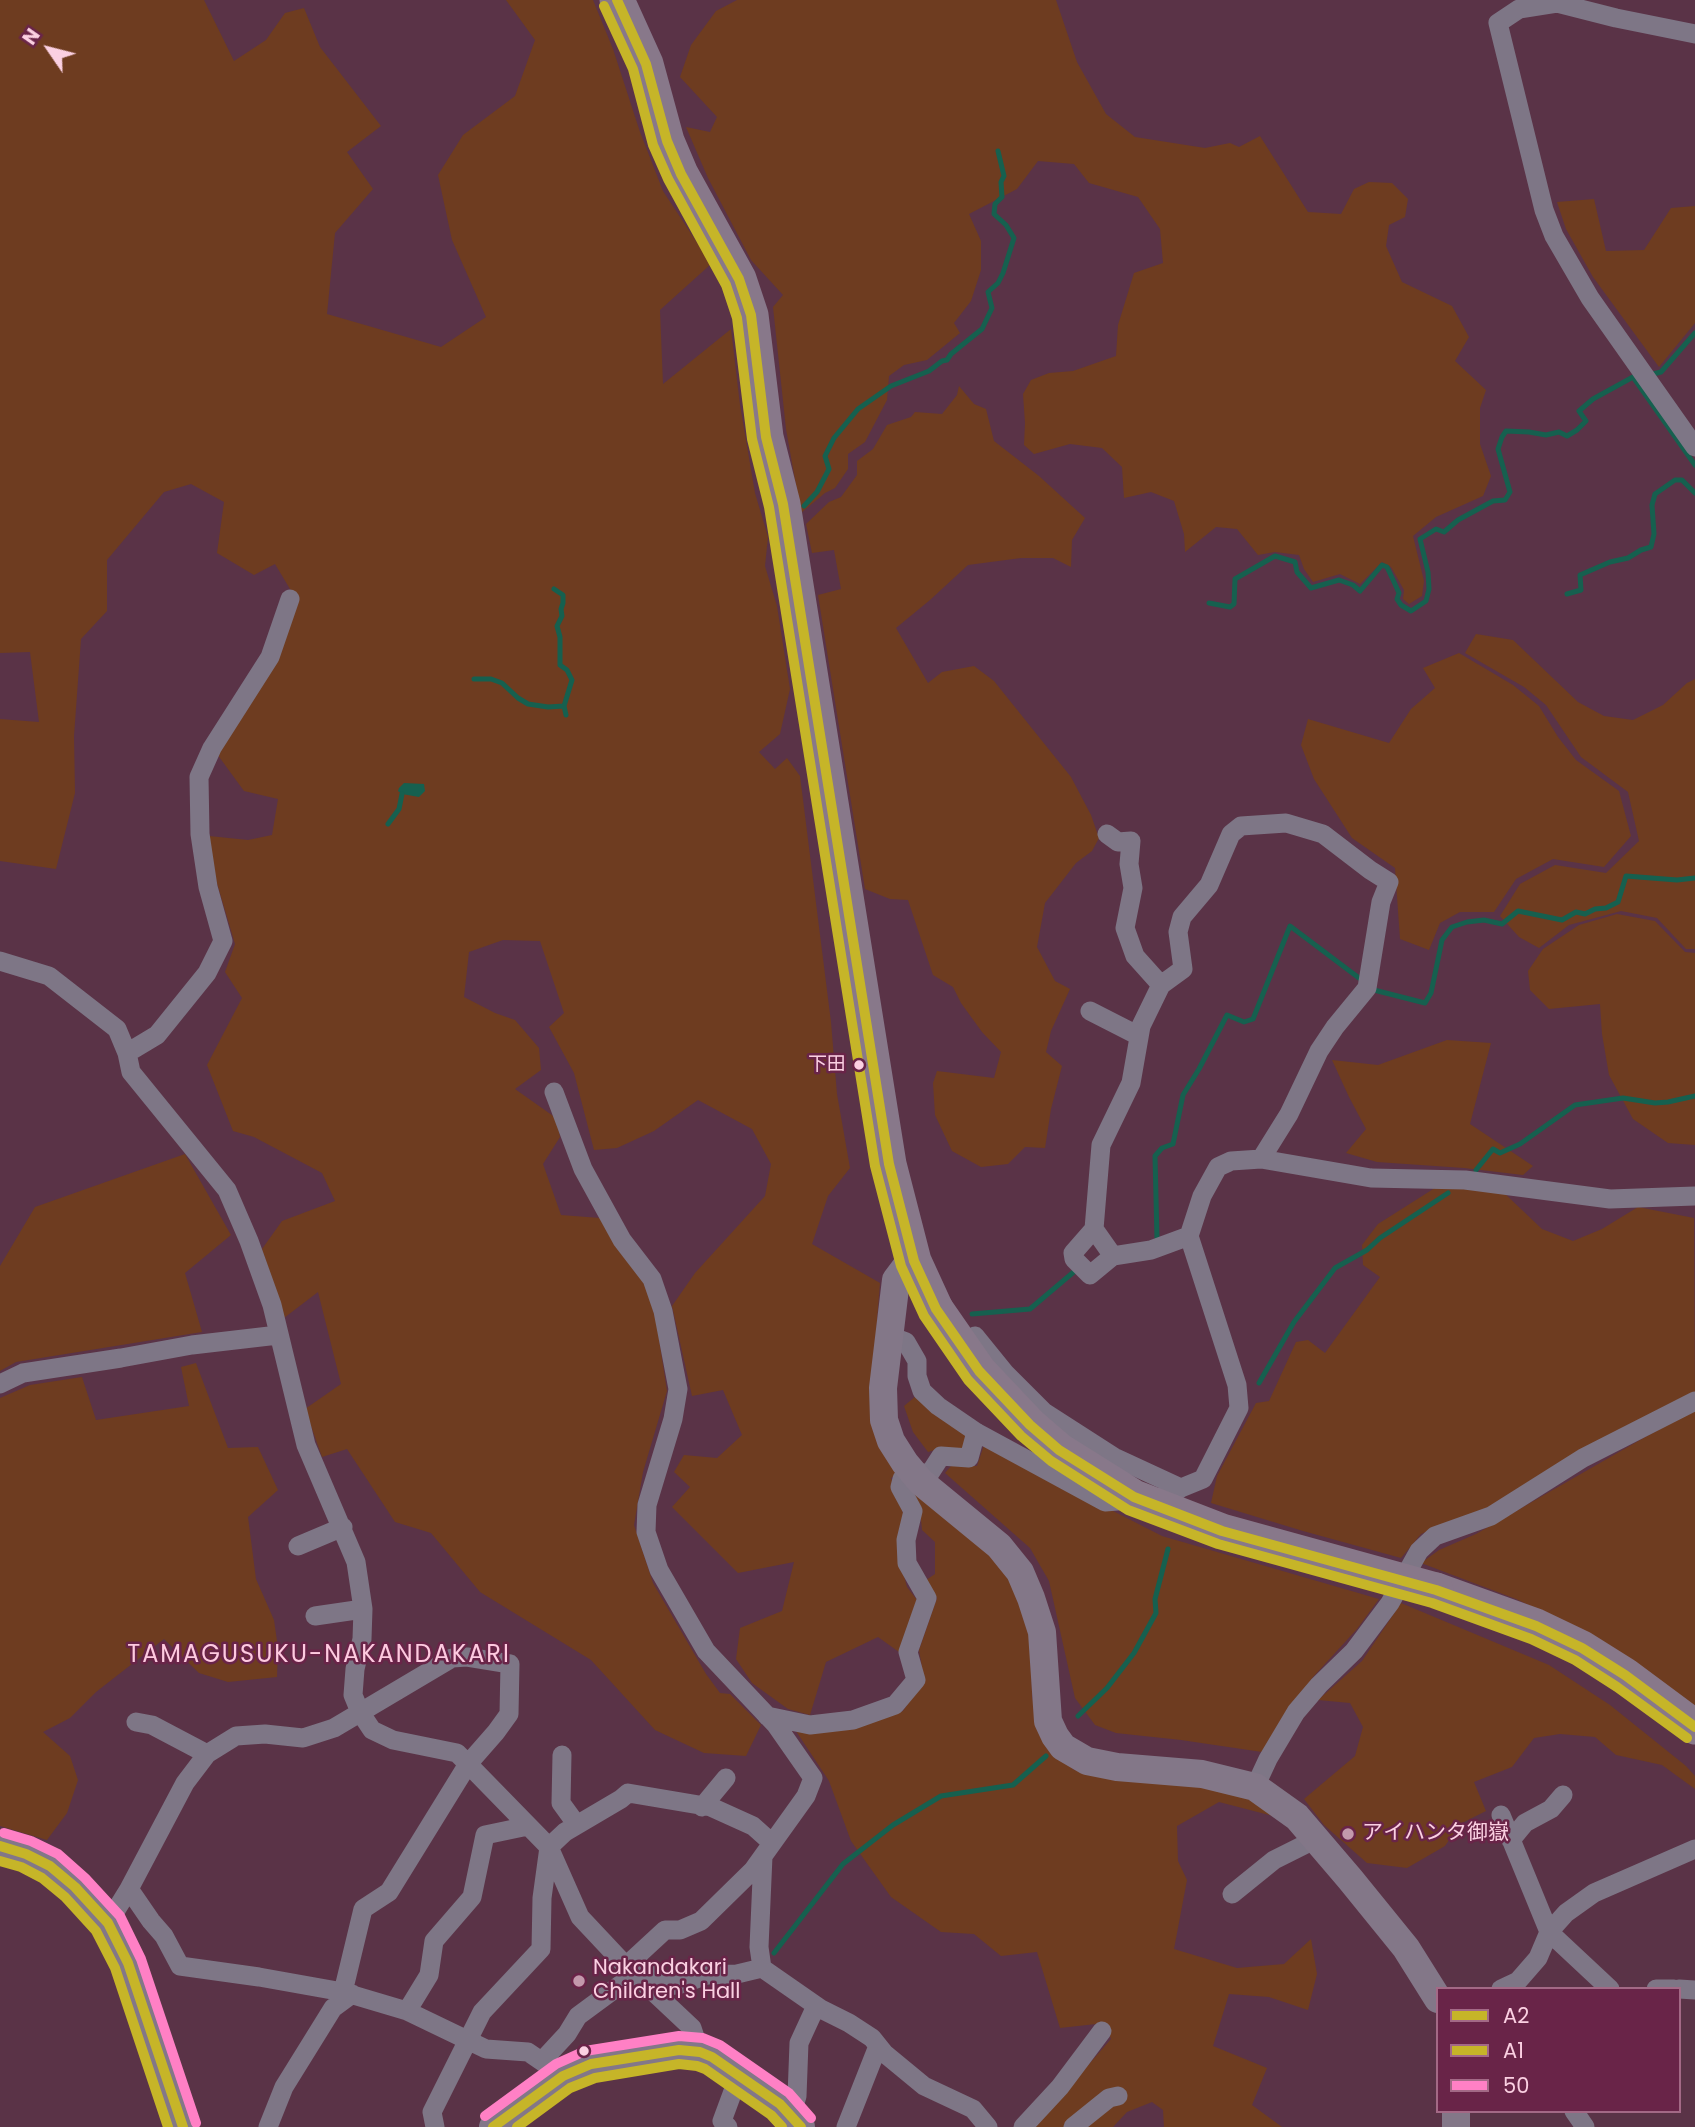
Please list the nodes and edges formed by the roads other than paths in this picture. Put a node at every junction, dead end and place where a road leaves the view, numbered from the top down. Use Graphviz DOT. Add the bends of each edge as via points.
graph roads {
  1 [pos="617,0"];
  2 [pos="1695,34"];
  3 [pos="1695,447"];
  4 [pos="289,599"];
  5 [pos="1107,834"];
  6 [pos="0,961"];
  7 [pos="1161,985"];
  8 [pos="1090,1011"];
  9 [pos="1139,1036"];
  10 [pos="127,1053"];
  11 [pos="554,1092"];
  12 [pos="1261,1159"];
  13 [pos="1695,1196"];
  14 [pos="1094,1229"];
  15 [pos="1189,1236"];
  16 [pos="1114,1256"];
  17 [pos="914,1261"];
  18 [pos="278,1335"];
  19 [pos="890,1336"];
  20 [pos="975,1336"];
  21 [pos="0,1384"];
  22 [pos="1695,1401"];
  23 [pos="976,1432"];
  24 [pos="914,1473"];
  25 [pos="1181,1488"];
  26 [pos="343,1528"];
  27 [pos="298,1545"];
  28 [pos="363,1609"];
  29 [pos="315,1616"];
  30 [pos="360,1712"];
  31 [pos="767,1716"];
  32 [pos="136,1722"];
  33 [pos="1695,1727"];
  34 [pos="207,1754"];
  35 [pos="562,1755"];
  36 [pos="468,1763"];
  37 [pos="726,1778"];
  38 [pos="1255,1787"];
  39 [pos="1563,1794"];
  40 [pos="702,1807"];
  41 [pos="1501,1815"];
  42 [pos="577,1825"];
  43 [pos="528,1826"];
  44 [pos="1316,1839"];
  45 [pos="1511,1840"];
  46 [pos="0,1846"];
  47 [pos="549,1847"];
  48 [pos="1695,1849"];
  49 [pos="768,1850"];
  50 [pos="130,1889"];
  51 [pos="1232,1894"];
  52 [pos="108,1923"];
  53 [pos="1549,1932"];
  54 [pos="631,1967"];
  55 [pos="762,1968"];
  56 [pos="1505,1987"];
  57 [pos="1608,1987"];
  58 [pos="348,1993"];
  59 [pos="1436,1996"];
  60 [pos="816,2006"];
  61 [pos="407,2011"];
  62 [pos="1102,2031"];
  63 [pos="468,2040"];
  64 [pos="878,2046"];
  65 [pos="699,2052"];
  66 [pos="553,2069"];
  67 [pos="739,2075"];
  68 [pos="1118,2096"];
  69 [pos="796,2121"];
  70 [pos="722,2125"];
  71 [pos="183,2127"];
  72 [pos="268,2127"];
  73 [pos="435,2127"];
  74 [pos="493,2127"];
  75 [pos="846,2127"];
  76 [pos="988,2127"];
  77 [pos="1023,2127"];
  78 [pos="1073,2127"];
  1 -- 17 [label="highway" via="646,64 681,174 739,279 751,315 766,437 783,504 889,1164"];
  2 -- 3 [label="street" via="1557,3 1519,9 1498,23 1554,236 1590,298"];
  4 -- 10 [label="street" via="270,657 212,748 199,777 200,834 223,941 207,973 157,1035"];
  5 -- 7 [label="street" via="1118,842 1131,841 1133,888 1125,928 1135,956"];
  6 -- 10 [label="street" via="49,976 74,994 117,1029"];
  7 -- 9 [label="street"];
  7 -- 12 [label="street" via="1183,969 1178,932 1182,916 1209,885 1231,834 1241,826 1286,822 1323,834 1389,882 1381,902 1367,988 1319,1051"];
  8 -- 9 [label="street"];
  9 -- 14 [label="street" via="1131,1083 1101,1144"];
  10 -- 18 [label="street" via="131,1072 227,1190 267,1292"];
  11 -- 31 [label="street" via="583,1169 622,1240 652,1279 663,1311 678,1389 647,1505 646,1532 659,1570 706,1651"];
  12 -- 13 [label="street" via="1371,1178 1465,1180 1610,1199"];
  12 -- 15 [label="street" via="1217,1167"];
  14 -- 16 [label="street"];
  14 -- 16 [label="street" via="1073,1259 1090,1275"];
  15 -- 16 [label="street" via="1151,1250"];
  15 -- 25 [label="street" via="1237,1385 1239,1408 1203,1479"];
  17 -- 19 [label="main road" via="896,1280"];
  17 -- 33 [label="highway, bridge" via="936,1309 979,1371 1059,1450 1134,1497 1222,1531 1436,1590 1536,1626 1625,1675"];
  18 -- 21 [label="street" via="23,1373"];
  18 -- 26 [label="street" via="306,1445"];
  19 -- 23 [label="street" via="906,1342 917,1361 922,1391"];
  19 -- 24 [label="main road" via="884,1420 891,1441"];
  20 -- 25 [label="street" via="1044,1412 1114,1457"];
  22 -- 38 [label="street" via="1583,1458 1491,1516 1434,1536 1419,1551 1390,1603 1354,1651 1296,1712"];
  23 -- 24 [label="street" via="968,1458 941,1456 930,1473"];
  23 -- 25 [label="street" via="1105,1502 1168,1497"];
  24 -- 31 [label="street" via="902,1479 900,1487 913,1511 906,1540 907,1563 927,1598 908,1652 916,1681 895,1705 853,1720 810,1725"];
  24 -- 38 [label="main road" via="999,1546 1020,1572 1042,1632 1048,1721 1063,1747 1087,1761 1202,1774"];
  26 -- 27 [label="street"];
  26 -- 28 [label="street" via="356,1562"];
  28 -- 29 [label="street"];
  28 -- 30 [label="street" via="353,1695"];
  30 -- 34 [label="street" via="334,1728 303,1738 236,1736"];
  30 -- 36 [label="street" via="372,1730 393,1740 457,1753"];
  30 -- 36 [label="street" via="452,1658 510,1664 509,1714"];
  31 -- 49 [label="street" via="813,1777 806,1796"];
  32 -- 34 [label="street" via="152,1725"];
  34 -- 50 [label="street" via="185,1783"];
  35 -- 42 [label="street" via="561,1803"];
  36 -- 43 [label="street"];
  36 -- 58 [label="street" via="389,1892 363,1909"];
  37 -- 40 [label="street"];
  38 -- 44 [label="main road" via="1297,1817"];
  39 -- 45 [label="street"];
  40 -- 42 [label="street" via="628,1793"];
  40 -- 49 [label="street" via="752,1826"];
  41 -- 45 [label="street"];
  42 -- 47 [label="street"];
  43 -- 47 [label="street"];
  43 -- 61 [label="street" via="485,1835 472,1897 434,1941 429,1975"];
  44 -- 51 [label="street" via="1274,1860"];
  44 -- 59 [label="main road" via="1406,1948"];
  45 -- 53 [label="street"];
  46 -- 52 [label="main road" via="50,1866"];
  47 -- 54 [label="street" via="580,1917"];
  47 -- 63 [label="street" via="541,1949 482,2012"];
  48 -- 53 [label="street" via="1594,1893"];
  49 -- 54 [label="street" via="701,1921 680,1930 665,1930"];
  49 -- 55 [label="street" via="759,1934"];
  50 -- 52 [label="street"];
  50 -- 58 [label="street" via="180,1966"];
  52 -- 71 [label="main road" via="128,1963"];
  53 -- 56 [label="street" via="1538,1958"];
  53 -- 57 [label="street"];
  54 -- 55 [label="street" via="670,1986 707,1975"];
  54 -- 65 [label="street" via="692,2028"];
  54 -- 66 [label="street" via="578,2016"];
  55 -- 60 [label="street"];
  58 -- 61 [label="street"];
  58 -- 72 [label="street" via="333,2008 284,2087"];
  60 -- 64 [label="street" via="849,2023"];
  60 -- 69 [label="street" via="799,2043"];
  61 -- 63 [label="street"];
  62 -- 77 [label="street"];
  63 -- 66 [label="street" via="486,2049 528,2052"];
  63 -- 73 [label="street" via="432,2112"];
  64 -- 75 [label="street"];
  64 -- 76 [label="street" via="924,2086 973,2109"];
  65 -- 66 [label="main road" via="679,2050"];
  65 -- 67 [label="main road"];
  66 -- 74 [label="main road"];
  67 -- 69 [label="main road"];
  67 -- 70 [label="street"];
  68 -- 78 [label="street"];
}
